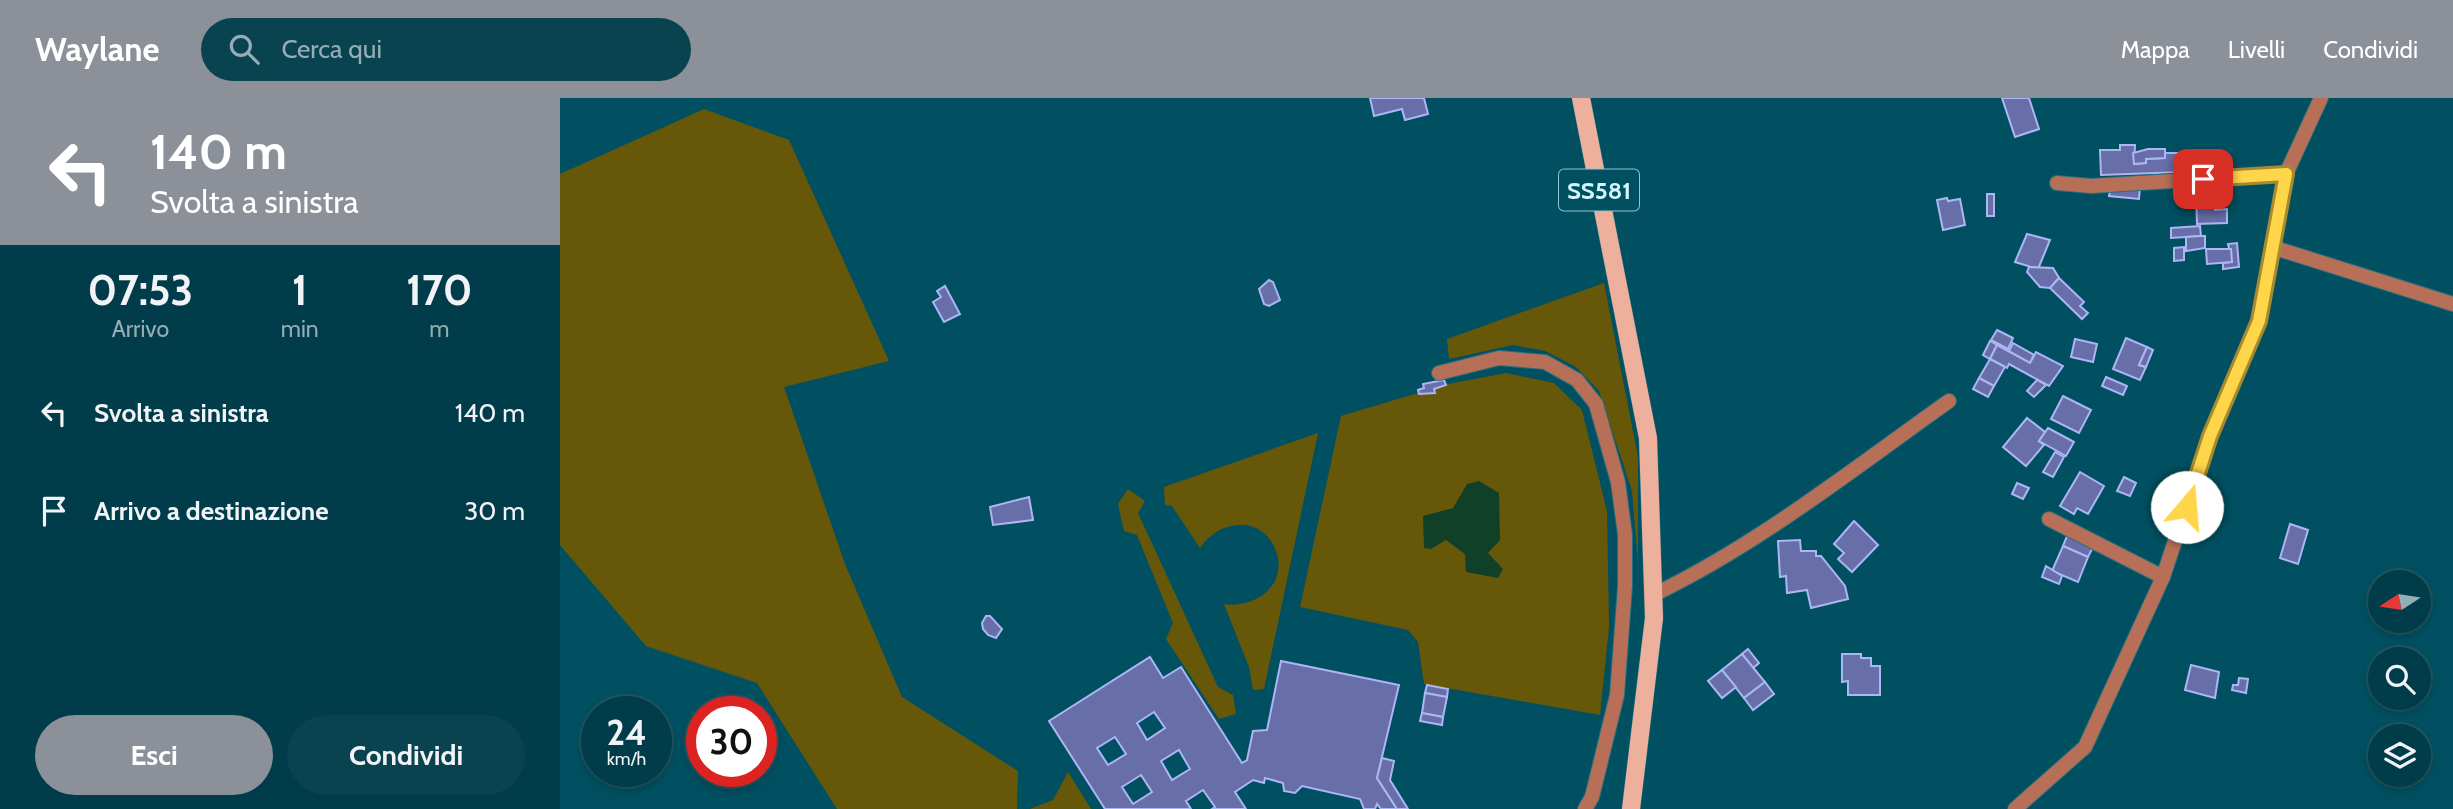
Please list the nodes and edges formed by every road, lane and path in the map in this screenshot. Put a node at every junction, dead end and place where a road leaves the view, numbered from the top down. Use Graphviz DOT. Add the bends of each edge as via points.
graph roads {
  1 [pos="1581,98"];
  2 [pos="2321,98"];
  3 [pos="2286,174"];
  4 [pos="2057,183"];
  5 [pos="2272,247"];
  6 [pos="2453,303"];
  7 [pos="1439,373"];
  8 [pos="1949,401"];
  9 [pos="2049,519"];
  10 [pos="2163,577"];
  11 [pos="1653,595"];
  12 [pos="1585,809"];
  13 [pos="1631,809"];
  14 [pos="2015,809"];
  1 -- 11 [label="main road, SS581" via="1648,439"];
  2 -- 3 [label="street"];
  3 -- 4 [label="street" via="2091,186"];
  3 -- 5 [label="street"];
  5 -- 6 [label="street"];
  5 -- 10 [label="street" via="2259,321 2210,436"];
  7 -- 12 [label="street" via="1499,358 1545,362 1577,380 1596,404 1618,482 1625,586 1617,695"];
  8 -- 11 [label="street" via="1744,546"];
  9 -- 10 [label="street"];
  10 -- 14 [label="street" via="2085,747"];
  11 -- 13 [label="main road"];
}
